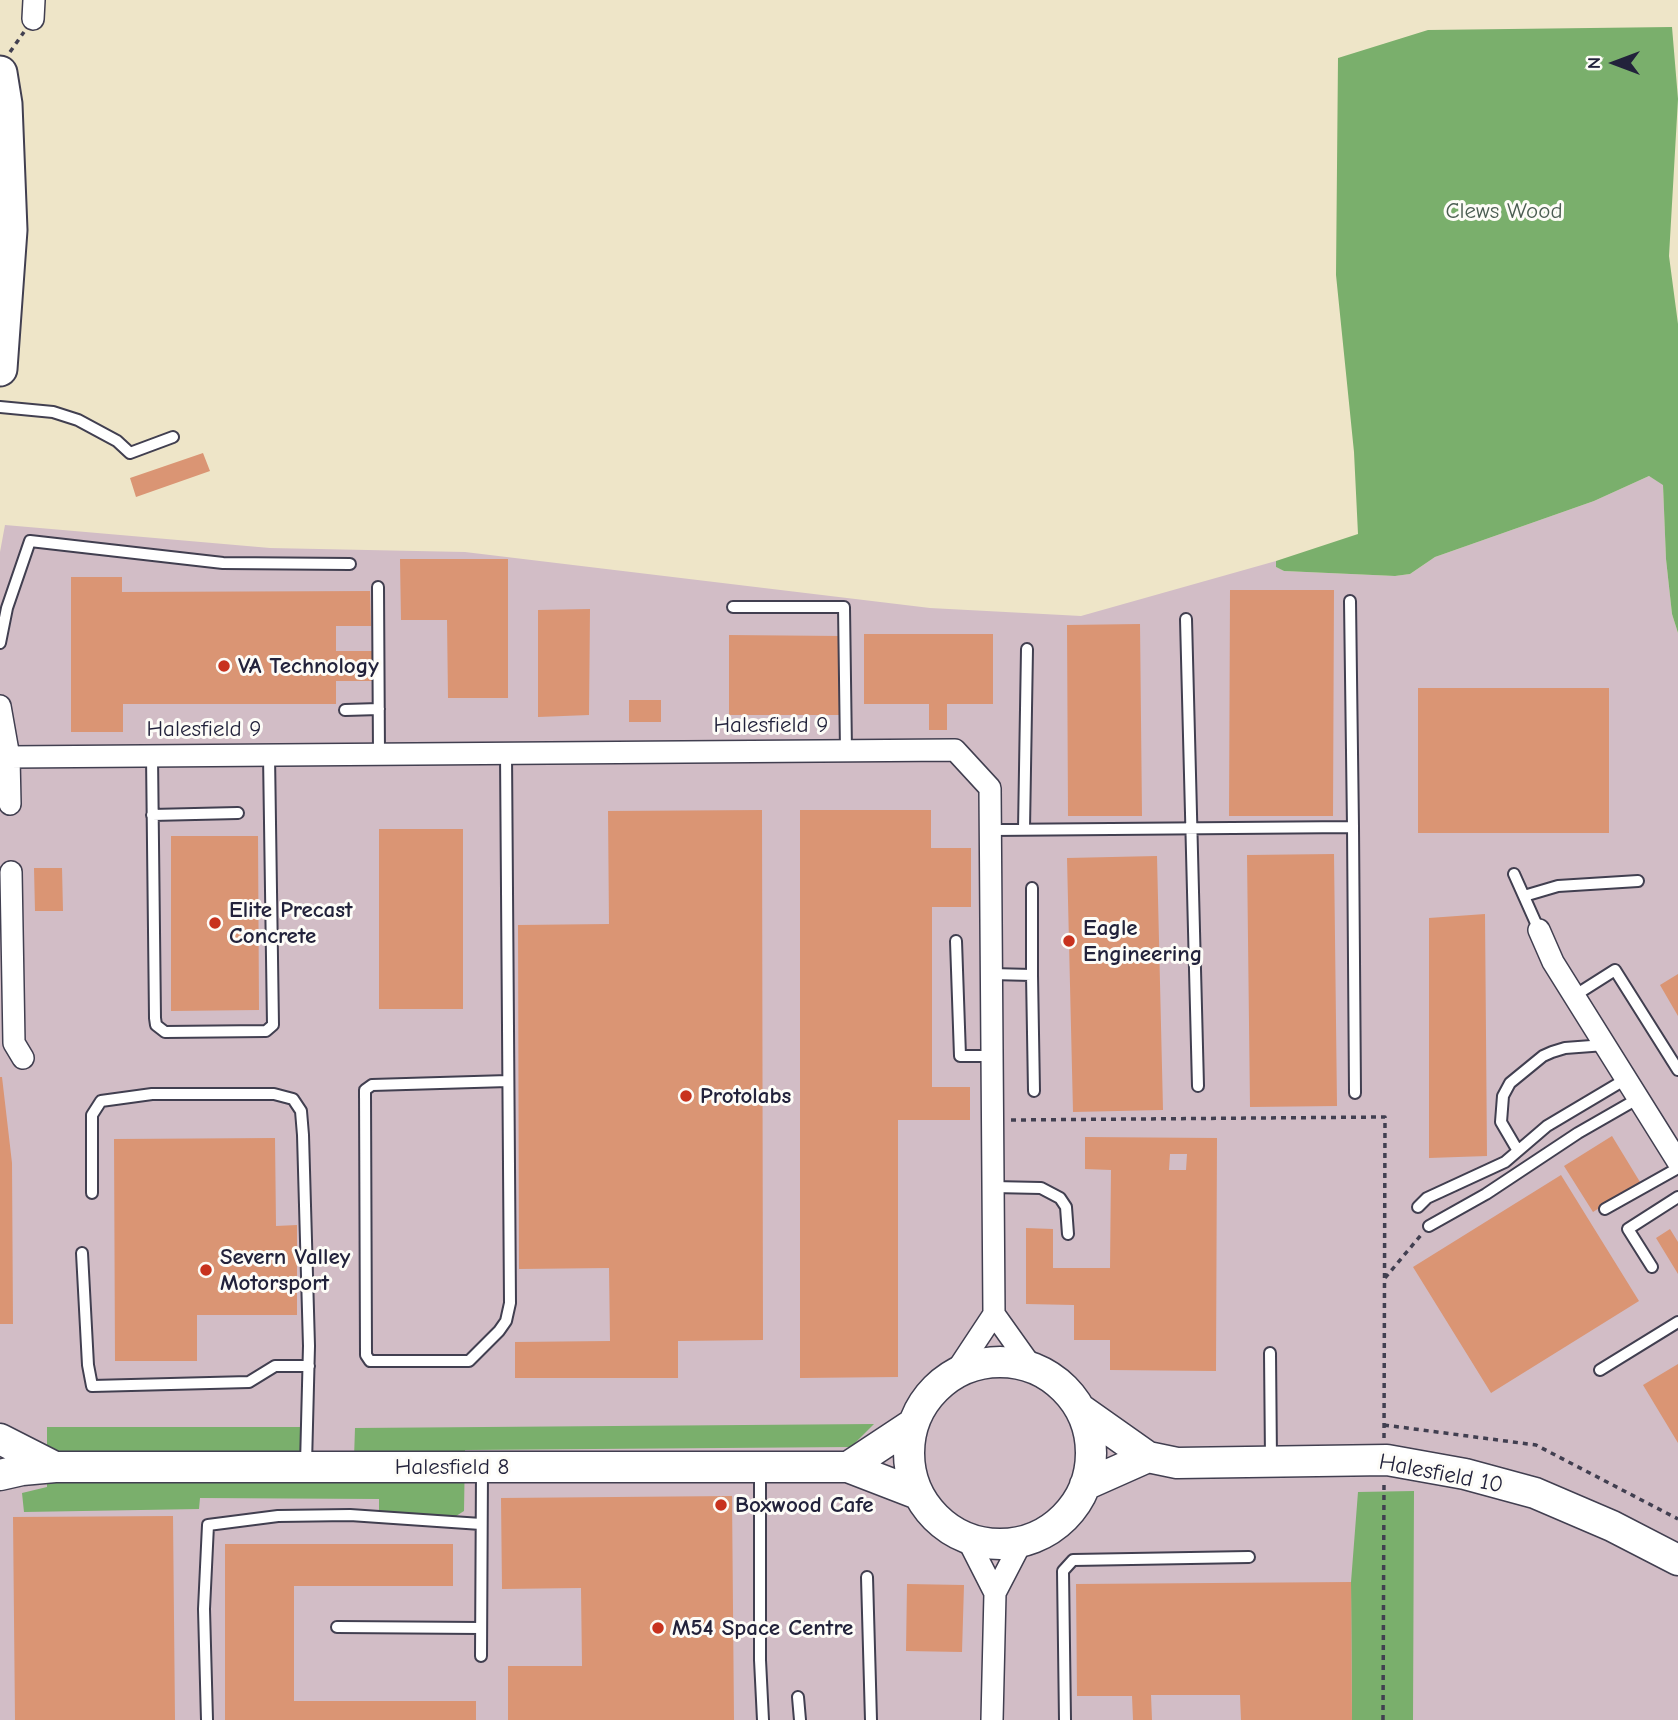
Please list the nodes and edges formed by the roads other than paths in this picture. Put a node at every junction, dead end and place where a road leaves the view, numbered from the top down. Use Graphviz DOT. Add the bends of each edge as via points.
graph roads {
  1 [pos="3,65"];
  2 [pos="0,369"];
  3 [pos="0,407"];
  4 [pos="173,437"];
  5 [pos="350,564"];
  6 [pos="378,587"];
  7 [pos="1350,601"];
  8 [pos="733,607"];
  9 [pos="1186,619"];
  10 [pos="0,643"];
  11 [pos="1027,649"];
  12 [pos="0,706"];
  13 [pos="379,709"];
  14 [pos="345,710"];
  15 [pos="846,751"];
  16 [pos="506,753"];
  17 [pos="379,754"];
  18 [pos="269,755"];
  19 [pos="152,756"];
  20 [pos="9,757"];
  21 [pos="10,804"];
  22 [pos="238,813"];
  23 [pos="152,815"];
  24 [pos="1191,827"];
  25 [pos="1353,827"];
  26 [pos="1024,829"];
  27 [pos="991,830"];
  28 [pos="11,872"];
  29 [pos="1514,874"];
  30 [pos="1638,881"];
  31 [pos="1032,888"];
  32 [pos="1524,896"];
  33 [pos="1539,930"];
  34 [pos="956,941"];
  35 [pos="992,974"];
  36 [pos="1032,975"];
  37 [pos="1574,996"];
  38 [pos="1605,1045"];
  39 [pos="12,1048"];
  40 [pos="992,1056"];
  41 [pos="1678,1070"];
  42 [pos="1626,1079"];
  43 [pos="508,1082"];
  44 [pos="1198,1086"];
  45 [pos="1034,1091"];
  46 [pos="1354,1093"];
  47 [pos="1639,1098"];
  48 [pos="1518,1150"];
  49 [pos="1678,1162"];
  50 [pos="1678,1168"];
  51 [pos="993,1187"];
  52 [pos="92,1193"];
  53 [pos="1678,1197"];
  54 [pos="1418,1207"];
  55 [pos="1605,1209"];
  56 [pos="1429,1226"];
  57 [pos="1068,1234"];
  58 [pos="82,1253"];
  59 [pos="1652,1267"];
  60 [pos="994,1314"];
  61 [pos="1678,1322"];
  62 [pos="1270,1353"];
  63 [pos="309,1366"];
  64 [pos="1031,1366"];
  65 [pos="957,1370"];
  66 [pos="1600,1370"];
  67 [pos="1080,1409"];
  68 [pos="913,1424"];
  69 [pos="0,1438"];
  70 [pos="1148,1457"];
  71 [pos="1271,1462"];
  72 [pos="55,1467"];
  73 [pos="306,1467"];
  74 [pos="482,1467"];
  75 [pos="760,1467"];
  76 [pos="848,1467"];
  77 [pos="0,1475"];
  78 [pos="1085,1485"];
  79 [pos="918,1494"];
  80 [pos="481,1524"];
  81 [pos="967,1538"];
  82 [pos="1022,1541"];
  83 [pos="1249,1557"];
  84 [pos="1678,1560"];
  85 [pos="867,1577"];
  86 [pos="995,1593"];
  87 [pos="337,1627"];
  88 [pos="481,1628"];
  89 [pos="481,1656"];
  90 [pos="798,1697"];
  91 [pos="207,1720"];
  92 [pos="763,1720"];
  93 [pos="800,1720"];
  94 [pos="871,1720"];
  95 [pos="992,1720"];
  96 [pos="1065,1720"];
  1 -- 2 [label="main road" via="10,230"];
  3 -- 4 [label="lane" via="53,412 78,420 117,440 130,453"];
  5 -- 10 [label="lane" via="223,563 30,541"];
  6 -- 13 [label="lane"];
  7 -- 25 [label="lane"];
  8 -- 15 [label="lane" via="844,607"];
  9 -- 24 [label="lane"];
  11 -- 26 [label="lane"];
  12 -- 20 [label="street"];
  13 -- 14 [label="lane"];
  13 -- 17 [label="lane"];
  15 -- 16 [label="street, Halesfield 9"];
  15 -- 27 [label="street, Halesfield 9" via="955,750 990,788"];
  16 -- 17 [label="street, Halesfield 9"];
  16 -- 43 [label="lane"];
  17 -- 18 [label="street, Halesfield 9"];
  18 -- 19 [label="street, Halesfield 9"];
  18 -- 23 [label="lane" via="274,1018 270,1029 165,1032 156,1026"];
  19 -- 20 [label="street, Halesfield 9"];
  19 -- 23 [label="lane"];
  20 -- 21 [label="street"];
  22 -- 23 [label="lane"];
  24 -- 25 [label="lane"];
  24 -- 26 [label="lane"];
  24 -- 44 [label="lane"];
  25 -- 46 [label="lane"];
  26 -- 27 [label="lane"];
  27 -- 35 [label="street, Halesfield 9"];
  28 -- 39 [label="street"];
  29 -- 32 [label="lane"];
  30 -- 32 [label="lane" via="1558,886"];
  31 -- 36 [label="lane"];
  32 -- 33 [label="lane"];
  33 -- 37 [label="street"];
  34 -- 40 [label="lane" via="960,1056"];
  35 -- 36 [label="lane"];
  35 -- 40 [label="street, Halesfield 9"];
  36 -- 45 [label="lane"];
  37 -- 38 [label="street"];
  37 -- 41 [label="lane" via="1615,971"];
  38 -- 42 [label="street"];
  38 -- 48 [label="lane" via="1552,1052 1510,1083 1503,1097 1501,1122"];
  40 -- 51 [label="street, Halesfield 9"];
  42 -- 47 [label="street"];
  42 -- 48 [label="lane" via="1547,1126"];
  43 -- 43 [label="lane" via="510,1303 506,1321 469,1361 370,1361 366,1355 365,1090 372,1085"];
  47 -- 49 [label="street"];
  47 -- 56 [label="lane"];
  48 -- 54 [label="lane"];
  50 -- 55 [label="lane"];
  51 -- 57 [label="lane" via="1041,1188 1060,1198 1066,1207"];
  51 -- 60 [label="street, Halesfield 9"];
  52 -- 63 [label="lane" via="92,1115 101,1101 152,1094 274,1094 293,1099 301,1111 303,1135"];
  53 -- 59 [label="lane" via="1629,1229"];
  58 -- 63 [label="lane" via="92,1386 249,1382 275,1366"];
  60 -- 64 [label="street"];
  60 -- 65 [label="street"];
  61 -- 66 [label="lane"];
  62 -- 71 [label="lane"];
  63 -- 73 [label="lane"];
  64 -- 65 [label="street" via="998,1361"];
  64 -- 67 [label="street" via="1062,1386"];
  65 -- 68 [label="street" via="938,1385"];
  67 -- 70 [label="street, Halesfield 10"];
  67 -- 78 [label="street" via="1089,1432 1091,1460"];
  68 -- 76 [label="street"];
  68 -- 79 [label="street" via="908,1454"];
  69 -- 72 [label="street, Halesfield 8"];
  70 -- 71 [label="street, Halesfield 10" via="1177,1463"];
  70 -- 78 [label="street"];
  71 -- 84 [label="street, Halesfield 10" via="1387,1460 1465,1474 1535,1493"];
  72 -- 73 [label="street, Halesfield 8"];
  72 -- 77 [label="street, Halesfield 8"];
  73 -- 74 [label="street, Halesfield 8"];
  74 -- 75 [label="street, Halesfield 8"];
  74 -- 80 [label="lane"];
  75 -- 76 [label="street, Halesfield 8"];
  75 -- 92 [label="lane"];
  76 -- 79 [label="street, Halesfield 8"];
  78 -- 82 [label="street" via="1075,1505 1054,1527"];
  79 -- 81 [label="street" via="944,1526"];
  80 -- 88 [label="lane"];
  80 -- 91 [label="lane" via="338,1515 278,1516 208,1525 204,1609"];
  81 -- 82 [label="street" via="1005,1544"];
  81 -- 86 [label="street"];
  82 -- 86 [label="street"];
  83 -- 96 [label="lane" via="1073,1560 1063,1571"];
  85 -- 94 [label="lane"];
  86 -- 95 [label="street"];
  87 -- 88 [label="lane"];
  88 -- 89 [label="lane"];
  90 -- 93 [label="lane"];
}
